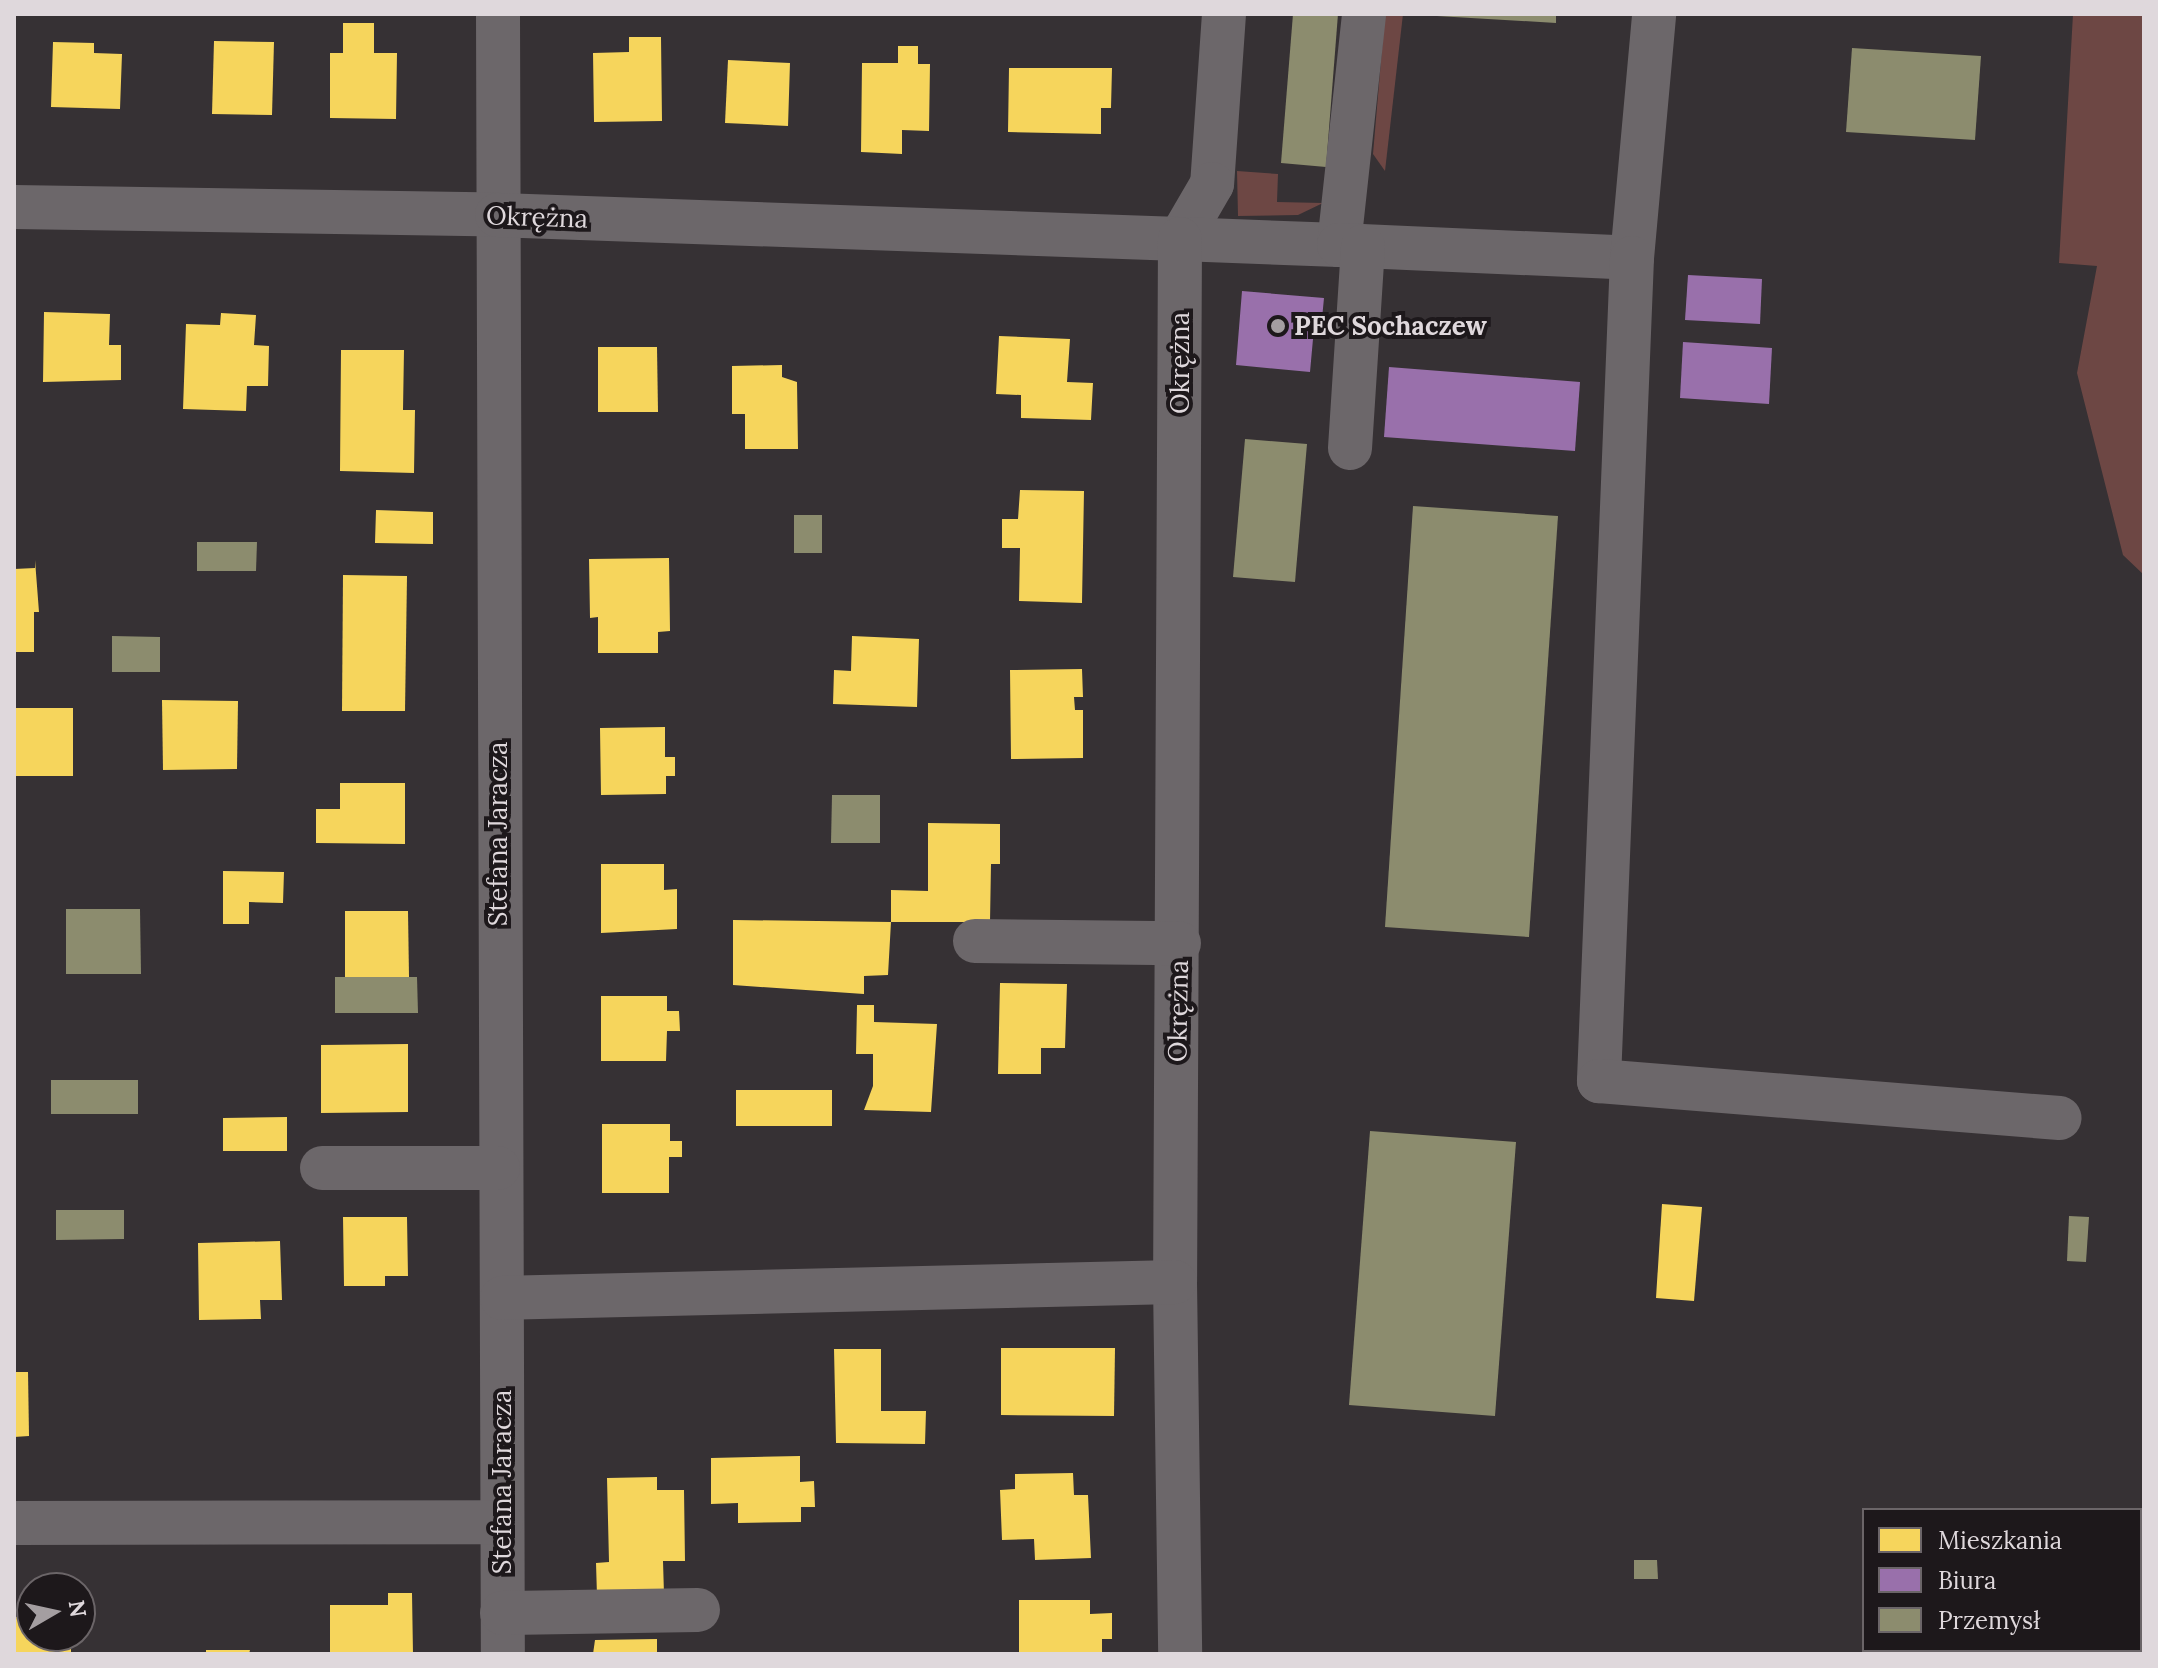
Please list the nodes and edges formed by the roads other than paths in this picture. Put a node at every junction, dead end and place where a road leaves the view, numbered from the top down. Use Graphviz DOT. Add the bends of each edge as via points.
graph roads {
  1 [pos="498,14"];
  2 [pos="1224,14"];
  3 [pos="1364,14"];
  4 [pos="1654,14"];
  5 [pos="14,207"];
  6 [pos="497,215"];
  7 [pos="1180,239"];
  8 [pos="1351,246"];
  9 [pos="1632,258"];
  10 [pos="1350,448"];
  11 [pos="975,941"];
  12 [pos="1179,943"];
  13 [pos="2060,1118"];
  14 [pos="322,1168"];
  15 [pos="498,1168"];
  16 [pos="1175,1282"];
  17 [pos="502,1298"];
  18 [pos="501,1522"];
  19 [pos="14,1523"];
  20 [pos="698,1610"];
  21 [pos="502,1633"];
  22 [pos="1180,1654"];
  1 -- 6 [label="street, Stefana Jaracza"];
  2 -- 7 [label="street" via="1212,184"];
  3 -- 8 [label="street"];
  4 -- 9 [label="street"];
  5 -- 6 [label="street, Okrężna"];
  6 -- 7 [label="street, Okrężna"];
  6 -- 15 [label="street, Stefana Jaracza"];
  7 -- 8 [label="street"];
  7 -- 12 [label="street, Okrężna"];
  8 -- 9 [label="street"];
  8 -- 10 [label="street"];
  9 -- 13 [label="street" via="1599,1081"];
  11 -- 12 [label="street"];
  12 -- 16 [label="street, Okrężna"];
  14 -- 15 [label="street"];
  15 -- 17 [label="street, Stefana Jaracza"];
  16 -- 17 [label="street"];
  16 -- 22 [label="street, Okrężna"];
  17 -- 18 [label="street, Stefana Jaracza"];
  18 -- 19 [label="street"];
  18 -- 21 [label="street, Stefana Jaracza"];
  20 -- 21 [label="street"];
}
